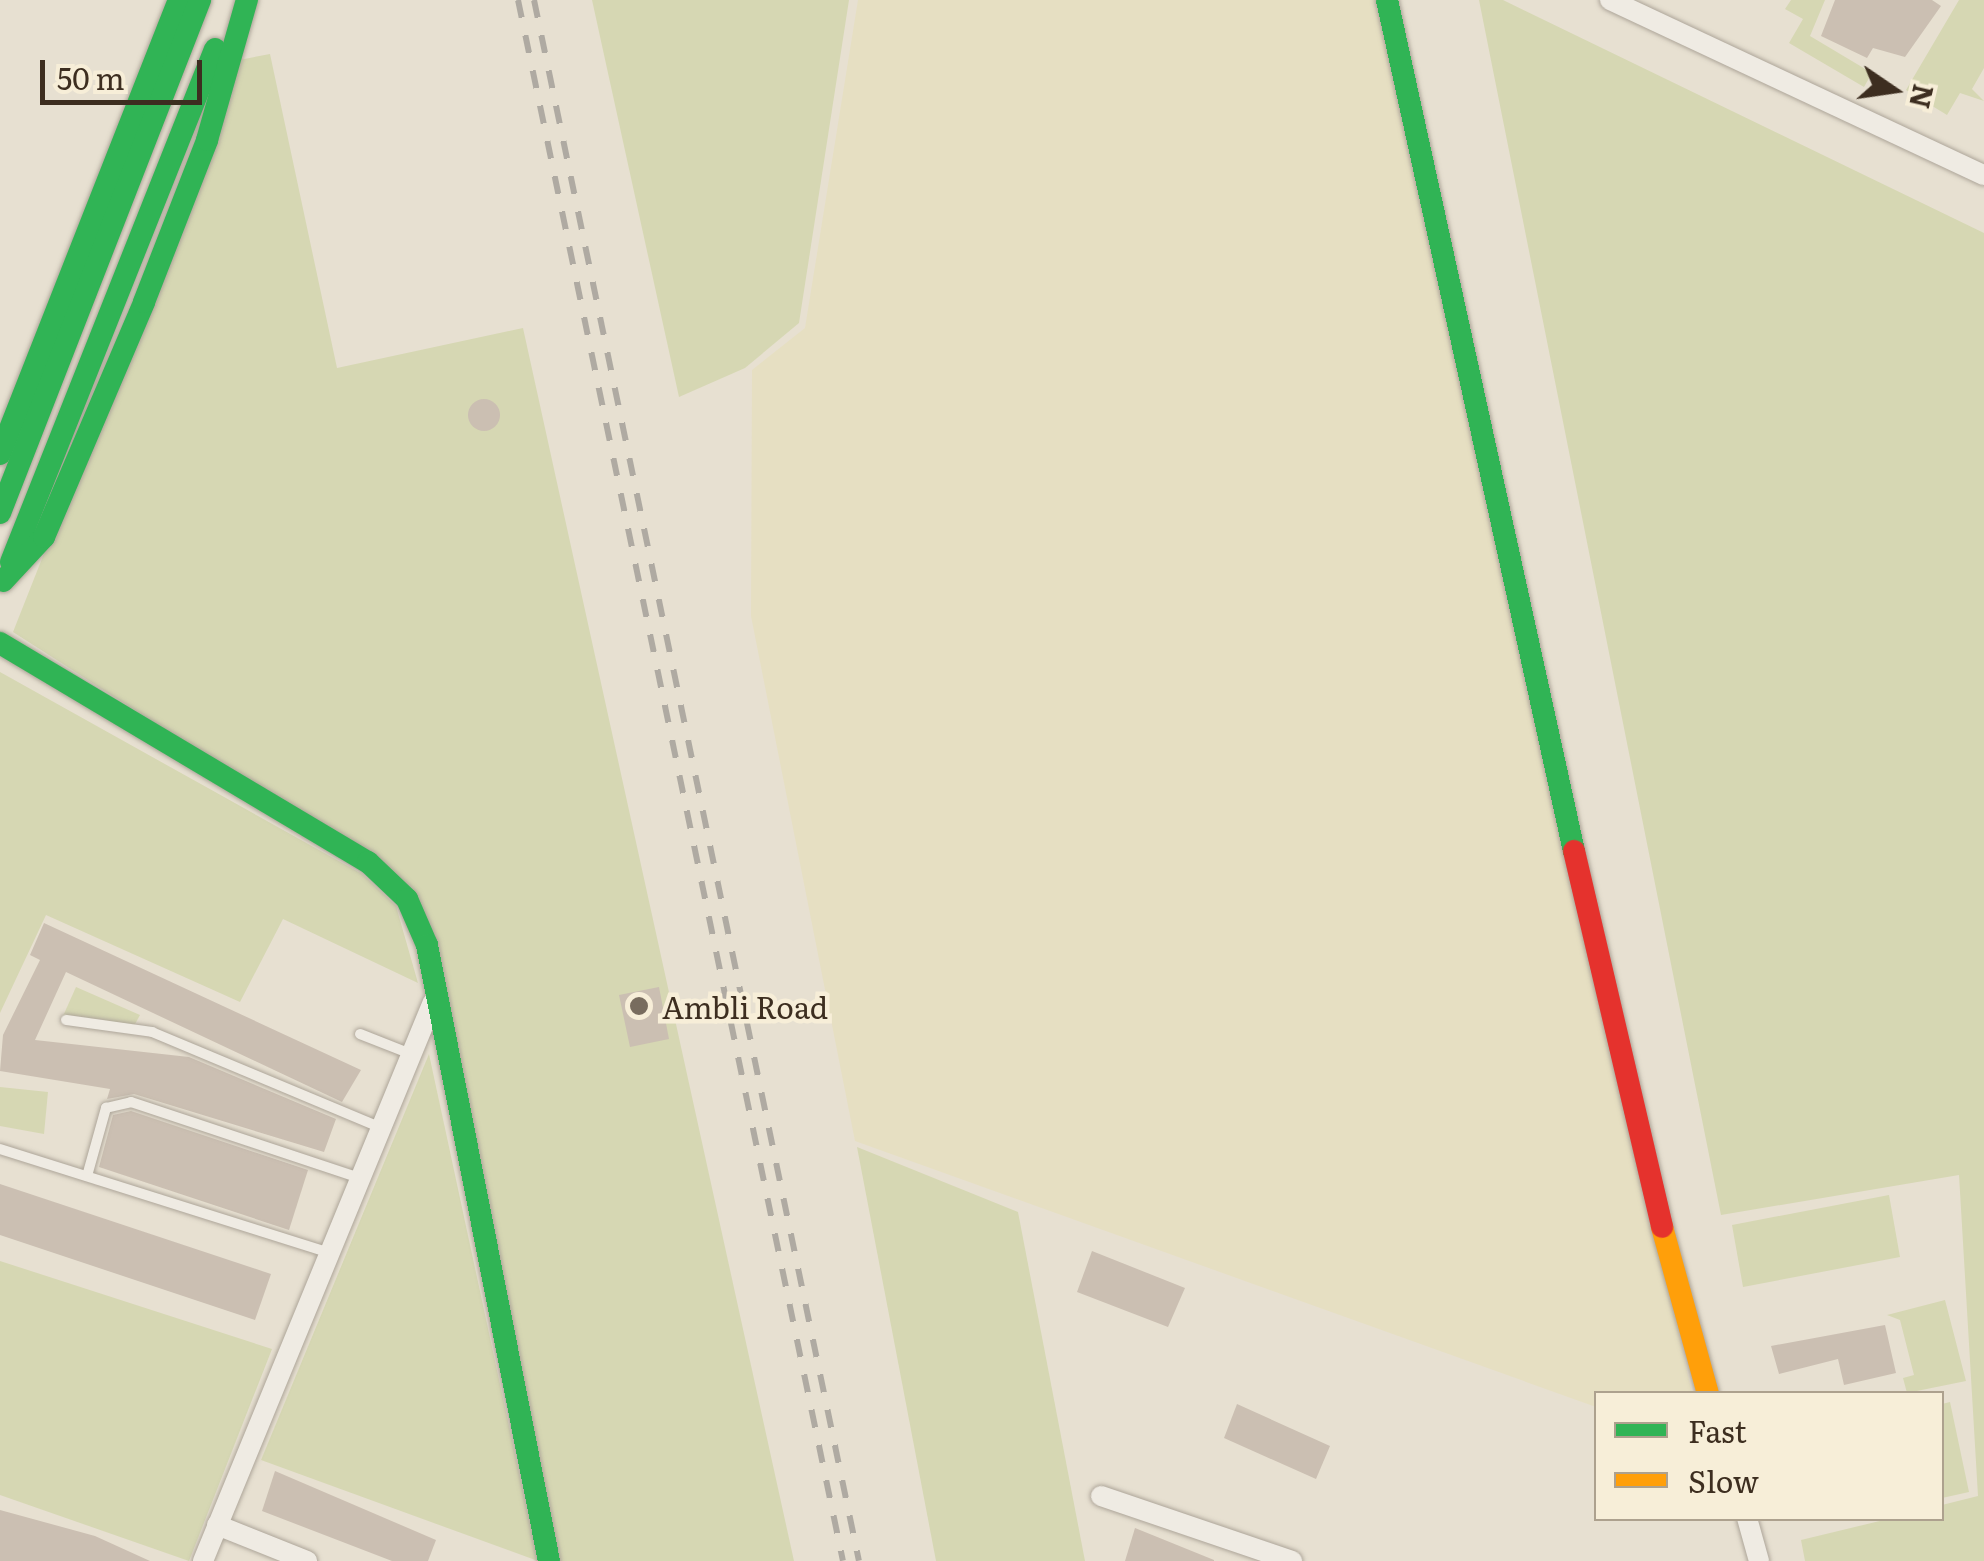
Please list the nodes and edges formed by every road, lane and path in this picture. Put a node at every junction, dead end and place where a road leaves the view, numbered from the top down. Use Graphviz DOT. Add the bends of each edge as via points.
graph roads {
  1 [pos="179,0"];
  2 [pos="200,0"];
  3 [pos="230,0"];
  4 [pos="247,0"];
  5 [pos="1387,0"];
  6 [pos="1610,0"];
  7 [pos="1984,175"];
  8 [pos="0,454"];
  9 [pos="0,513"];
  10 [pos="1,584"];
  11 [pos="0,643"];
  12 [pos="433,1002"];
  13 [pos="66,1020"];
  14 [pos="360,1034"];
  15 [pos="411,1054"];
  16 [pos="379,1127"];
  17 [pos="0,1149"];
  18 [pos="87,1176"];
  19 [pos="361,1178"];
  20 [pos="330,1254"];
  21 [pos="1707,1391"];
  22 [pos="1101,1496"];
  23 [pos="1747,1521"];
  24 [pos="217,1525"];
  25 [pos="203,1561"];
  26 [pos="307,1561"];
  27 [pos="549,1561"];
  28 [pos="1292,1561"];
  29 [pos="1759,1561"];
  1 -- 8 [label="street"];
  2 -- 9 [label="street"];
  3 -- 10 [label="street" via="188,130"];
  4 -- 10 [label="street" via="207,140 144,302 44,538"];
  5 -- 21 [label="street" via="1638,1140"];
  6 -- 7 [label="street"];
  11 -- 12 [label="street" via="368,862 406,899 427,945"];
  12 -- 15 [label="street"];
  12 -- 27 [label="street"];
  13 -- 16 [label="lane" via="152,1032"];
  14 -- 15 [label="lane"];
  15 -- 16 [label="street"];
  16 -- 19 [label="street"];
  17 -- 18 [label="lane"];
  18 -- 19 [label="lane" via="106,1108 132,1102"];
  18 -- 20 [label="lane"];
  19 -- 20 [label="street"];
  20 -- 24 [label="street"];
  22 -- 28 [label="street"];
  23 -- 29 [label="street"];
  24 -- 25 [label="street"];
  24 -- 26 [label="street"];
}
